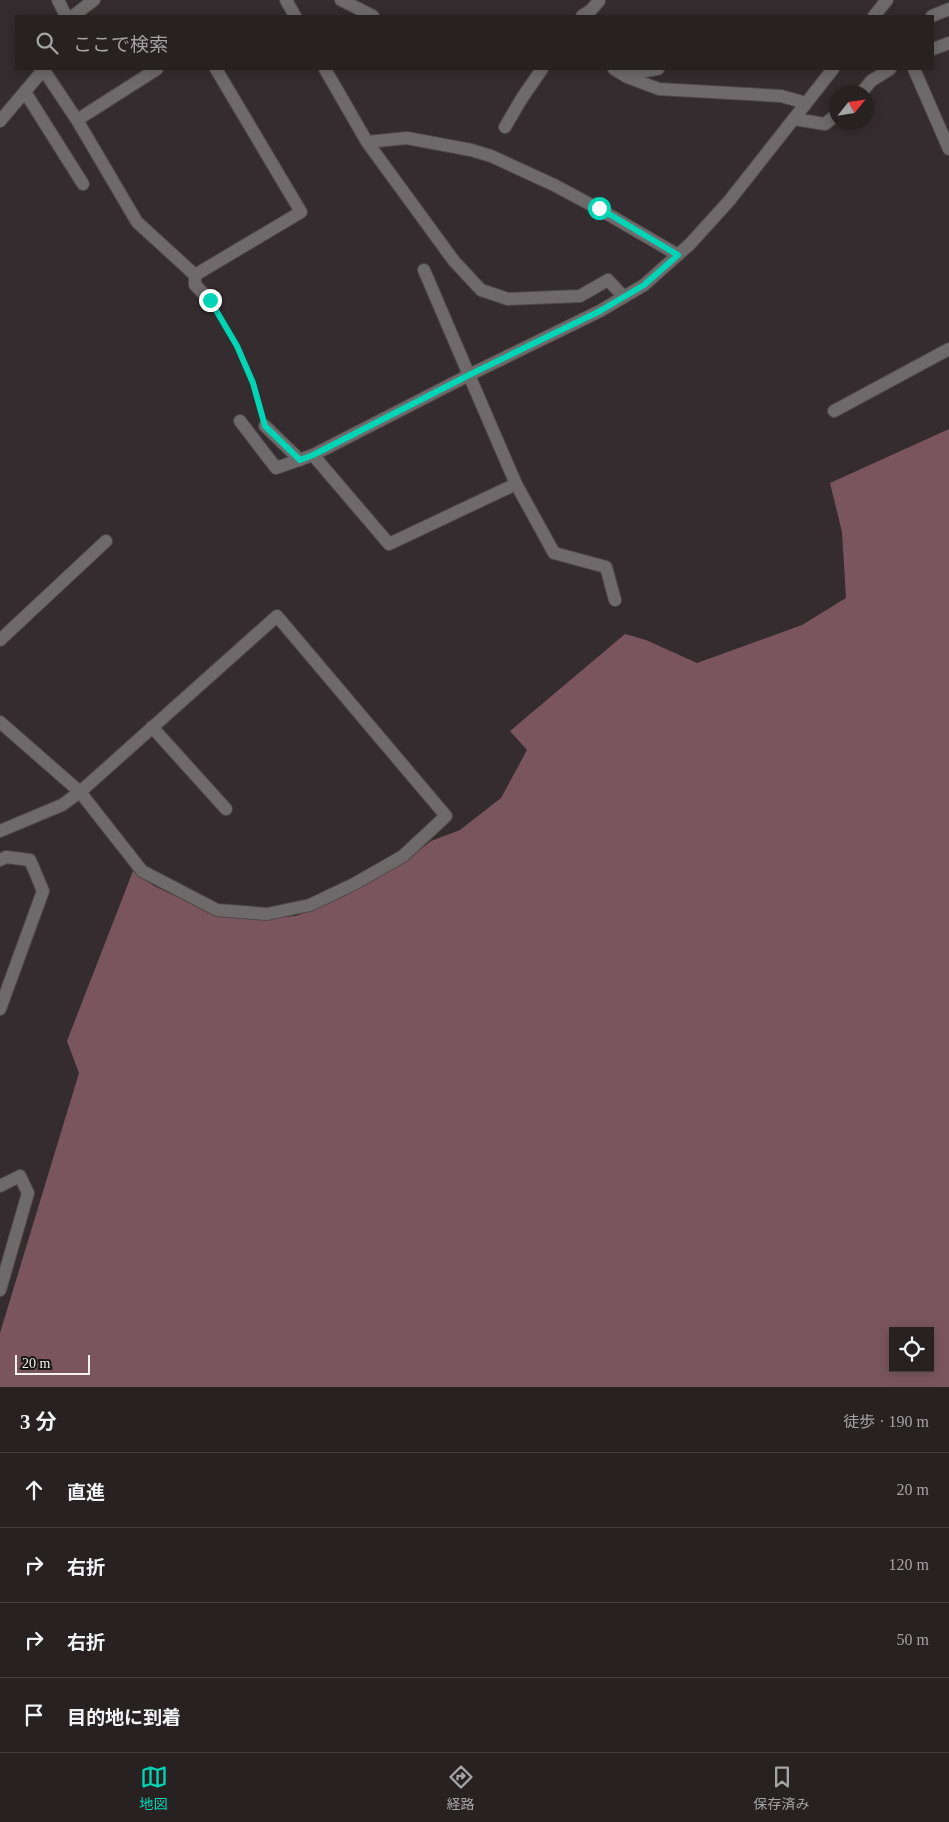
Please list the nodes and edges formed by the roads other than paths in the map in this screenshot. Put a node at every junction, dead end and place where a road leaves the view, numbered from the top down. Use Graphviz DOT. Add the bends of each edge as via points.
graph roads {
  1 [pos="58,0"];
  2 [pos="94,0"];
  3 [pos="286,0"];
  4 [pos="341,0"];
  5 [pos="887,0"];
  6 [pos="599,1"];
  7 [pos="949,9"];
  8 [pos="66,15"];
  9 [pos="74,15"];
  10 [pos="294,15"];
  11 [pos="371,15"];
  12 [pos="584,15"];
  13 [pos="875,15"];
  14 [pos="934,15"];
  15 [pos="949,43"];
  16 [pos="934,49"];
  17 [pos="43,70"];
  18 [pos="45,70"];
  19 [pos="155,70"];
  20 [pos="217,70"];
  21 [pos="326,70"];
  22 [pos="541,70"];
  23 [pos="645,70"];
  24 [pos="832,70"];
  25 [pos="888,70"];
  26 [pos="914,70"];
  27 [pos="619,72"];
  28 [pos="868,85"];
  29 [pos="25,92"];
  30 [pos="806,103"];
  31 [pos="794,119"];
  32 [pos="77,120"];
  33 [pos="0,121"];
  34 [pos="829,121"];
  35 [pos="505,127"];
  36 [pos="367,142"];
  37 [pos="949,149"];
  38 [pos="83,184"];
  39 [pos="678,255"];
  40 [pos="424,270"];
  41 [pos="195,275"];
  42 [pos="624,296"];
  43 [pos="210,300"];
  44 [pos="949,348"];
  45 [pos="469,375"];
  46 [pos="834,411"];
  47 [pos="240,421"];
  48 [pos="265,426"];
  49 [pos="313,455"];
  50 [pos="300,460"];
  51 [pos="516,484"];
  52 [pos="106,541"];
  53 [pos="615,600"];
  54 [pos="0,640"];
  55 [pos="0,722"];
  56 [pos="152,727"];
  57 [pos="80,792"];
  58 [pos="226,808"];
  59 [pos="0,831"];
  60 [pos="0,860"];
  61 [pos="0,1009"];
  62 [pos="0,1186"];
  63 [pos="0,1290"];
  1 -- 8 [label="street"];
  2 -- 9 [label="street"];
  3 -- 10 [label="street"];
  4 -- 11 [label="street"];
  5 -- 13 [label="street"];
  6 -- 12 [label="street"];
  7 -- 14 [label="street"];
  15 -- 16 [label="street"];
  17 -- 29 [label="street"];
  18 -- 32 [label="street"];
  19 -- 32 [label="street"];
  20 -- 41 [label="street" via="301,212"];
  21 -- 36 [label="street"];
  22 -- 35 [label="street"];
  23 -- 27 [label="street"];
  24 -- 30 [label="street"];
  25 -- 28 [label="street"];
  26 -- 37 [label="street"];
  27 -- 30 [label="street" via="659,89 781,96"];
  29 -- 33 [label="street"];
  29 -- 38 [label="street"];
  30 -- 31 [label="street"];
  31 -- 34 [label="street" via="825,124"];
  31 -- 39 [label="street" via="729,201"];
  32 -- 41 [label="street" via="137,222"];
  36 -- 39 [label="street" via="407,138 491,156 554,184"];
  36 -- 42 [label="street" via="454,261 481,290 508,299 580,296 608,280"];
  39 -- 42 [label="street" via="644,285"];
  40 -- 45 [label="street"];
  41 -- 43 [label="street" via="195,285"];
  42 -- 45 [label="street"];
  44 -- 46 [label="street"];
  45 -- 49 [label="street"];
  45 -- 51 [label="street"];
  47 -- 50 [label="street" via="276,468"];
  48 -- 50 [label="street"];
  49 -- 50 [label="street"];
  49 -- 51 [label="street" via="389,544"];
  51 -- 53 [label="street" via="554,553 606,567"];
  52 -- 54 [label="street"];
  55 -- 57 [label="street"];
  56 -- 57 [label="street"];
  56 -- 57 [label="street" via="277,616 446,816 403,856 354,884 310,905 267,914 218,910 142,871"];
  56 -- 58 [label="street"];
  57 -- 59 [label="street" via="62,804"];
  60 -- 61 [label="street" via="6,857 30,860 43,891"];
  62 -- 63 [label="street" via="20,1176 28,1193"];
}
